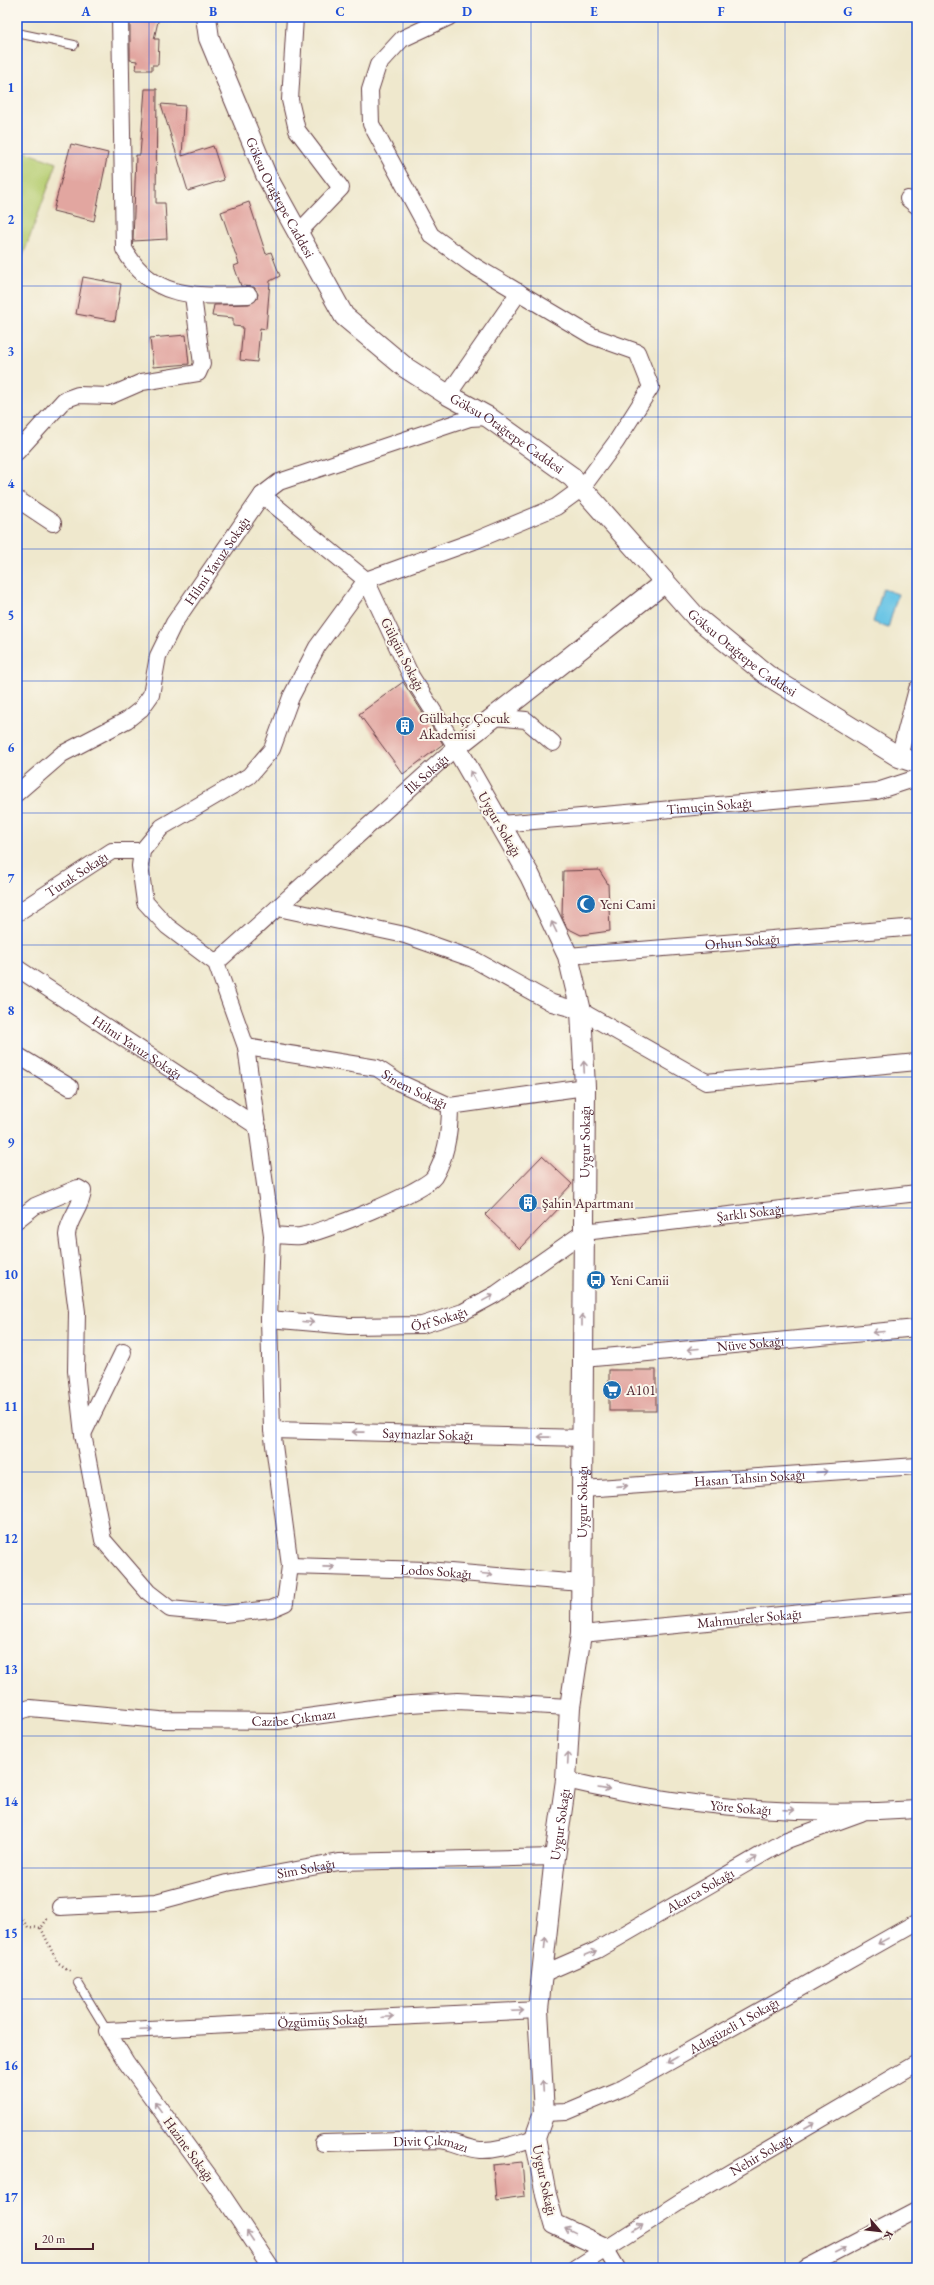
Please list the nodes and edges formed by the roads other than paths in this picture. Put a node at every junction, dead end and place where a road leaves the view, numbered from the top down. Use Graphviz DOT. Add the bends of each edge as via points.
graph roads {
  1 [pos="120,17"];
  2 [pos="206,17"];
  3 [pos="295,17"];
  4 [pos="450,17"];
  5 [pos="17,33"];
  6 [pos="74,45"];
  7 [pos="298,233"];
  8 [pos="519,292"];
  9 [pos="249,295"];
  10 [pos="193,296"];
  11 [pos="448,395"];
  12 [pos="488,416"];
  13 [pos="17,452"];
  14 [pos="582,488"];
  15 [pos="262,495"];
  16 [pos="17,499"];
  17 [pos="52,523"];
  18 [pos="366,580"];
  19 [pos="665,582"];
  20 [pos="917,689"];
  21 [pos="494,717"];
  22 [pos="552,743"];
  23 [pos="456,747"];
  24 [pos="908,760"];
  25 [pos="917,778"];
  26 [pos="17,793"];
  27 [pos="500,824"];
  28 [pos="142,851"];
  29 [pos="278,908"];
  30 [pos="17,913"];
  31 [pos="917,926"];
  32 [pos="568,956"];
  33 [pos="216,964"];
  34 [pos="17,968"];
  35 [pos="581,1011"];
  36 [pos="246,1047"];
  37 [pos="17,1055"];
  38 [pos="917,1062"];
  39 [pos="70,1087"];
  40 [pos="585,1087"];
  41 [pos="450,1106"];
  42 [pos="258,1127"];
  43 [pos="917,1193"];
  44 [pos="17,1220"];
  45 [pos="584,1232"];
  46 [pos="272,1235"];
  47 [pos="269,1319"];
  48 [pos="917,1328"];
  49 [pos="123,1352"];
  50 [pos="583,1359"];
  51 [pos="272,1430"];
  52 [pos="83,1434"];
  53 [pos="583,1438"];
  54 [pos="917,1466"];
  55 [pos="583,1489"];
  56 [pos="290,1566"];
  57 [pos="581,1583"];
  58 [pos="917,1602"];
  59 [pos="581,1634"];
  60 [pos="570,1707"];
  61 [pos="17,1712"];
  62 [pos="566,1780"];
  63 [pos="917,1809"];
  64 [pos="861,1813"];
  65 [pos="555,1857"];
  66 [pos="60,1907"];
  67 [pos="917,1922"];
  68 [pos="542,1974"];
  69 [pos="78,1983"];
  70 [pos="538,2010"];
  71 [pos="107,2031"];
  72 [pos="917,2063"];
  73 [pos="544,2113"];
  74 [pos="535,2138"];
  75 [pos="323,2143"];
  76 [pos="917,2210"];
  77 [pos="605,2248"];
  78 [pos="271,2268"];
  79 [pos="576,2268"];
  80 [pos="617,2268"];
  81 [pos="806,2268"];
  1 -- 10 [label="street" via="124,248 133,265 151,280 176,292"];
  2 -- 7 [label="street, Göksu Otağtepe Caddesi" via="209,38 266,175"];
  3 -- 7 [label="street" via="290,100 296,130 341,188"];
  4 -- 8 [label="street" via="402,39 378,65 370,90 371,124 431,235 471,264"];
  5 -- 6 [label="lane"];
  7 -- 11 [label="street, Göksu Otağtepe Caddesi" via="344,316 406,368"];
  8 -- 11 [label="street"];
  8 -- 14 [label="street" via="592,336 637,352 651,387 616,442"];
  9 -- 10 [label="street"];
  10 -- 13 [label="street" via="202,364 198,372 142,382 110,396 78,395 64,400"];
  11 -- 12 [label="street, Göksu Otağtepe Caddesi"];
  12 -- 14 [label="street, Göksu Otağtepe Caddesi" via="572,477"];
  12 -- 15 [label="street, Hilmi Yavuz Sokağı" via="470,418 279,482"];
  14 -- 18 [label="street" via="556,507 467,544"];
  14 -- 19 [label="street, Göksu Otağtepe Caddesi"];
  15 -- 18 [label="street"];
  15 -- 26 [label="street, Hilmi Yavuz Sokağı" via="174,623 158,656 151,695 141,709 127,720 62,754"];
  16 -- 17 [label="street"];
  18 -- 23 [label="street, Gülgün Sokağı" via="411,676"];
  18 -- 28 [label="street" via="317,647 291,697 272,749 249,776 162,828"];
  19 -- 21 [label="street, İlk Sokağı"];
  19 -- 24 [label="street, Göksu Otağtepe Caddesi" via="696,617 767,675"];
  20 -- 24 [label="street"];
  21 -- 22 [label="street" via="526,720"];
  21 -- 23 [label="street, İlk Sokağı"];
  27 -- 23 [label="street, Uygur Sokağı, one-way"];
  23 -- 29 [label="street, İlk Sokağı"];
  25 -- 27 [label="street, Timuçin Sokağı" via="877,791"];
  32 -- 27 [label="street, Uygur Sokağı, one-way" via="530,876"];
  28 -- 30 [label="street, Tutak Sokağı" via="112,851"];
  28 -- 33 [label="street" via="140,866 146,902 167,926"];
  29 -- 33 [label="street, İlk Sokağı"];
  29 -- 35 [label="street" via="405,935 473,959 552,1003"];
  31 -- 32 [label="street, Orhun Sokağı"];
  32 -- 35 [label="street, Uygur Sokağı"];
  33 -- 36 [label="street"];
  34 -- 42 [label="street, Hilmi Yavuz Sokağı"];
  35 -- 38 [label="street" via="706,1082"];
  40 -- 35 [label="street, Uygur Sokağı, one-way"];
  36 -- 41 [label="street, Sinem Sokağı" via="377,1068 398,1082"];
  36 -- 42 [label="street"];
  37 -- 39 [label="street"];
  40 -- 41 [label="street, Sinem Sokağı"];
  40 -- 45 [label="street, Uygur Sokağı"];
  41 -- 46 [label="street" via="447,1145 433,1177 417,1190 324,1230 299,1236"];
  42 -- 46 [label="street"];
  43 -- 45 [label="street, Şarklı Sokağı"];
  44 -- 52 [label="street" via="35,1206 78,1188 83,1191 82,1200 68,1227 67,1235 77,1312 76,1371"];
  47 -- 45 [label="street, Örf Sokağı, one-way" via="349,1326 422,1325 463,1312 496,1294"];
  50 -- 45 [label="street, Uygur Sokağı, one-way"];
  46 -- 47 [label="street"];
  47 -- 51 [label="street"];
  48 -- 50 [label="street, Nüve Sokağı, one-way"];
  49 -- 52 [label="street"];
  50 -- 53 [label="street, Uygur Sokağı"];
  53 -- 51 [label="street, Saymazlar Sokağı, one-way"];
  51 -- 56 [label="street"];
  52 -- 56 [label="street" via="103,1540 148,1592 170,1609 224,1614 271,1609 285,1603"];
  53 -- 55 [label="street, Uygur Sokağı"];
  55 -- 54 [label="street, Hasan Tahsin Sokağı, one-way"];
  55 -- 57 [label="street, Uygur Sokağı"];
  56 -- 57 [label="street, Lodos Sokağı, one-way" via="427,1570"];
  57 -- 59 [label="street, Uygur Sokağı"];
  58 -- 59 [label="street, Mahmureler Sokağı"];
  59 -- 60 [label="street, Uygur Sokağı"];
  60 -- 61 [label="street, Cazibe Çıkmazı" via="457,1701 395,1705 278,1721 160,1720 30,1708"];
  62 -- 60 [label="street, Uygur Sokağı, one-way"];
  62 -- 64 [label="street, Yöre Sokağı, one-way" via="648,1796 741,1808"];
  62 -- 65 [label="street, Uygur Sokağı"];
  63 -- 64 [label="street, Yöre Sokağı"];
  68 -- 64 [label="street, Akarca Sokağı, one-way" via="597,1950 787,1840"];
  65 -- 66 [label="street, Sim Sokağı" via="339,1862 227,1883 156,1902"];
  68 -- 65 [label="street, Uygur Sokağı, one-way"];
  67 -- 73 [label="street, Adagüzeli 1 Sokaḡı, one-way" via="623,2088 566,2112"];
  68 -- 70 [label="street, Uygur Sokağı"];
  69 -- 71 [label="lane"];
  71 -- 70 [label="street, Özgümüş Sokağı, one-way"];
  73 -- 70 [label="street, Uygur Sokağı, one-way"];
  78 -- 71 [label="street, Hazine Sokaḡı, one-way" via="217,2187 126,2062"];
  77 -- 72 [label="street, Nehir Sokağı, one-way" via="678,2202"];
  73 -- 74 [label="street, Uygur Sokağı"];
  74 -- 75 [label="street, Divit Çıkmazı" via="481,2150 465,2148 454,2141 440,2140"];
  77 -- 74 [label="street, Uygur Sokağı, one-way" via="554,2224"];
  81 -- 76 [label="street, one-way"];
  77 -- 79 [label="street"];
  77 -- 80 [label="street"];
}
